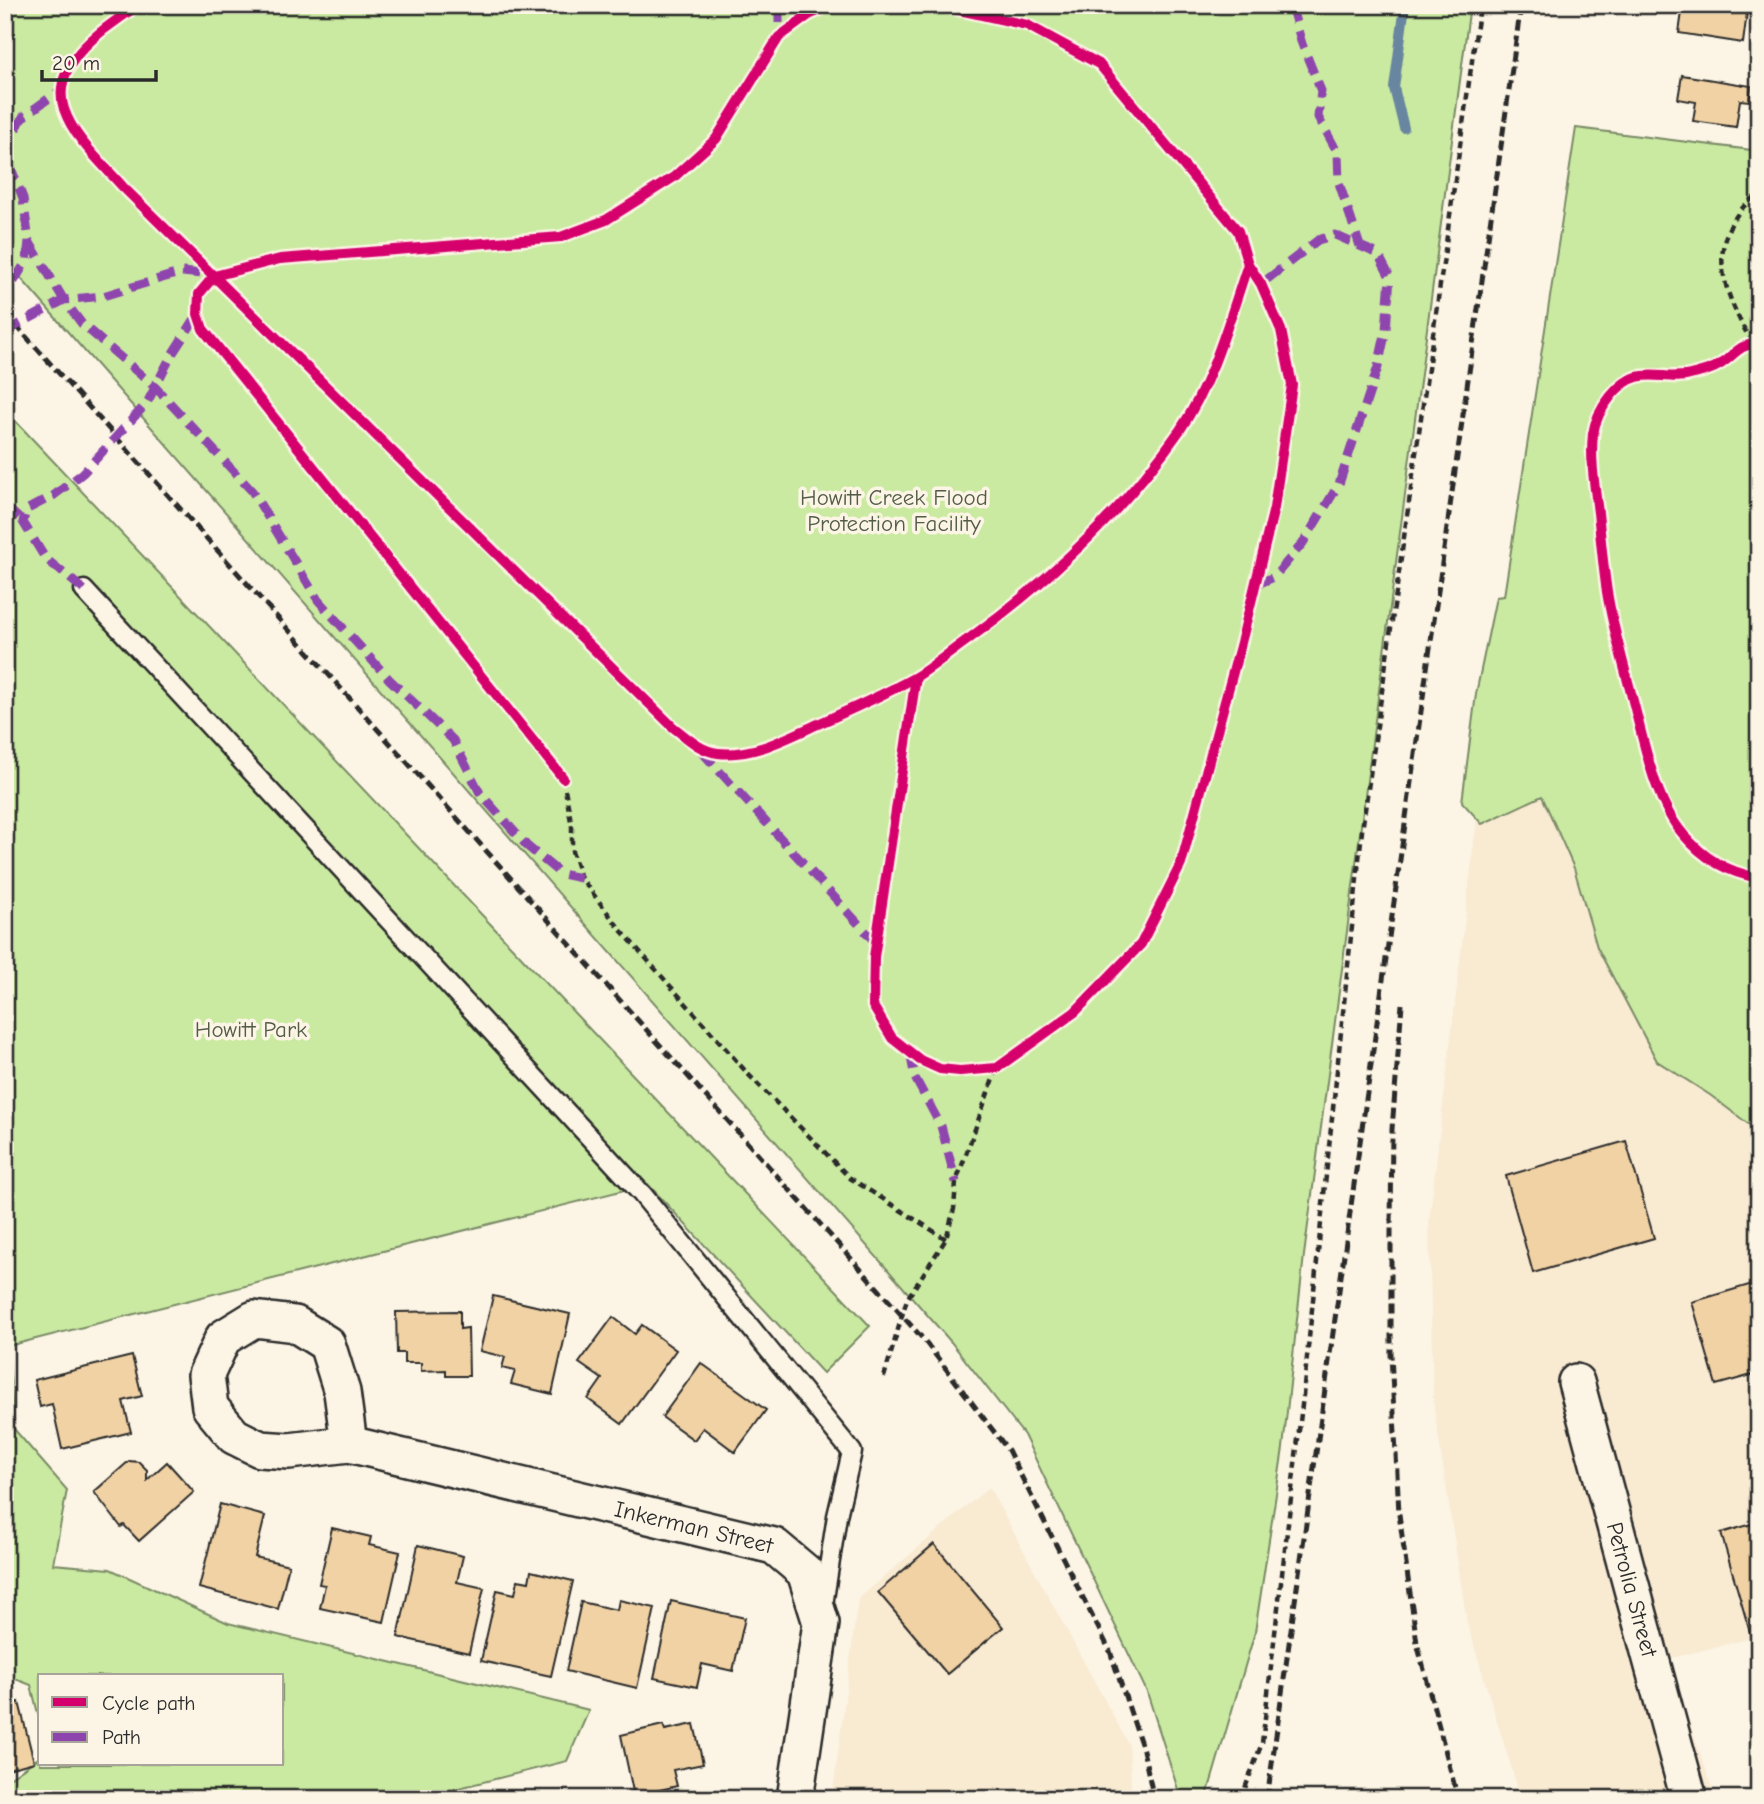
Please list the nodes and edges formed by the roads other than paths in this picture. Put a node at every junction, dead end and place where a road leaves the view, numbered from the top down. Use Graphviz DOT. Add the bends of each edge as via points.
graph roads {
  1 [pos="84,590"];
  2 [pos="1576,1382"];
  3 [pos="349,1444"];
  4 [pos="821,1623"];
  5 [pos="794,1799"];
  6 [pos="1689,1799"];
  1 -- 4 [label="lane" via="642,1194 852,1452"];
  2 -- 6 [label="street, Petrolia Street"];
  3 -- 3 [label="street, Inkerman Street" via="342,1392 327,1344 295,1324 254,1319 223,1338 206,1375 210,1407 234,1436 260,1449 289,1451"];
  3 -- 4 [label="street, Inkerman Street" via="774,1546 805,1572"];
  4 -- 5 [label="street, Inkerman Street"];
}
